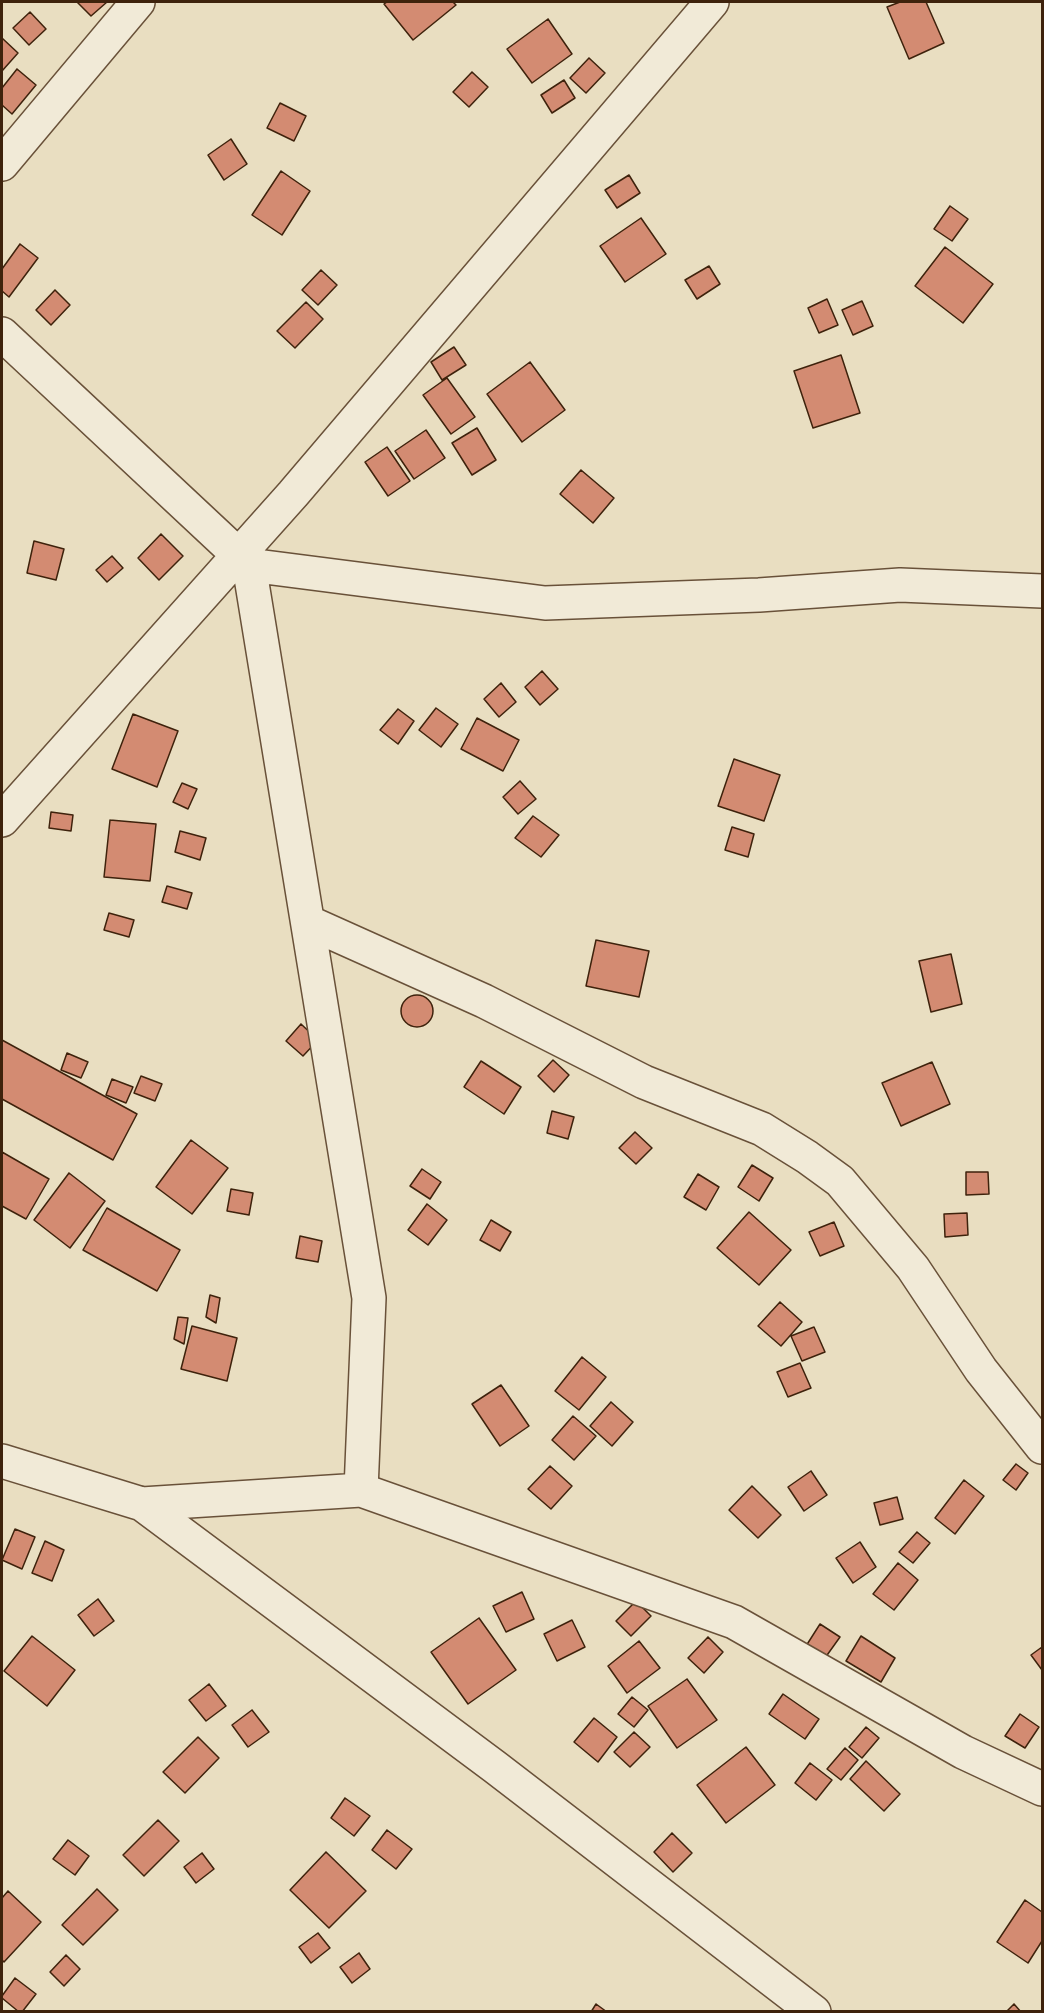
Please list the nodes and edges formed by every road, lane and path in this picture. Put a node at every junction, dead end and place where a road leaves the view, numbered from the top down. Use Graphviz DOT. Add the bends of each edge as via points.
graph roads {
  1 [pos="138,2"];
  2 [pos="712,2"];
  3 [pos="2,164"];
  4 [pos="2,334"];
  5 [pos="244,560"];
  6 [pos="1027,590"];
  7 [pos="1042,599"];
  8 [pos="2,820"];
  9 [pos="308,922"];
  10 [pos="1042,1447"];
  11 [pos="2,1461"];
  12 [pos="361,1490"];
  13 [pos="142,1504"];
  14 [pos="1042,1789"];
  15 [pos="814,2012"];
  1 -- 3 [label="street"];
  2 -- 5 [label="street" via="292,494"];
  4 -- 5 [label="street"];
  5 -- 6 [label="street" via="545,603 759,596 900,585"];
  5 -- 8 [label="street"];
  5 -- 9 [label="street"];
  6 -- 7 [label="street"];
  9 -- 10 [label="street" via="484,1001 644,1082 762,1129 807,1157 840,1181 913,1268 981,1370"];
  9 -- 12 [label="street" via="369,1298"];
  11 -- 13 [label="street"];
  12 -- 13 [label="street"];
  12 -- 14 [label="street" via="734,1622 963,1752"];
  13 -- 15 [label="street" via="495,1767"];
}
